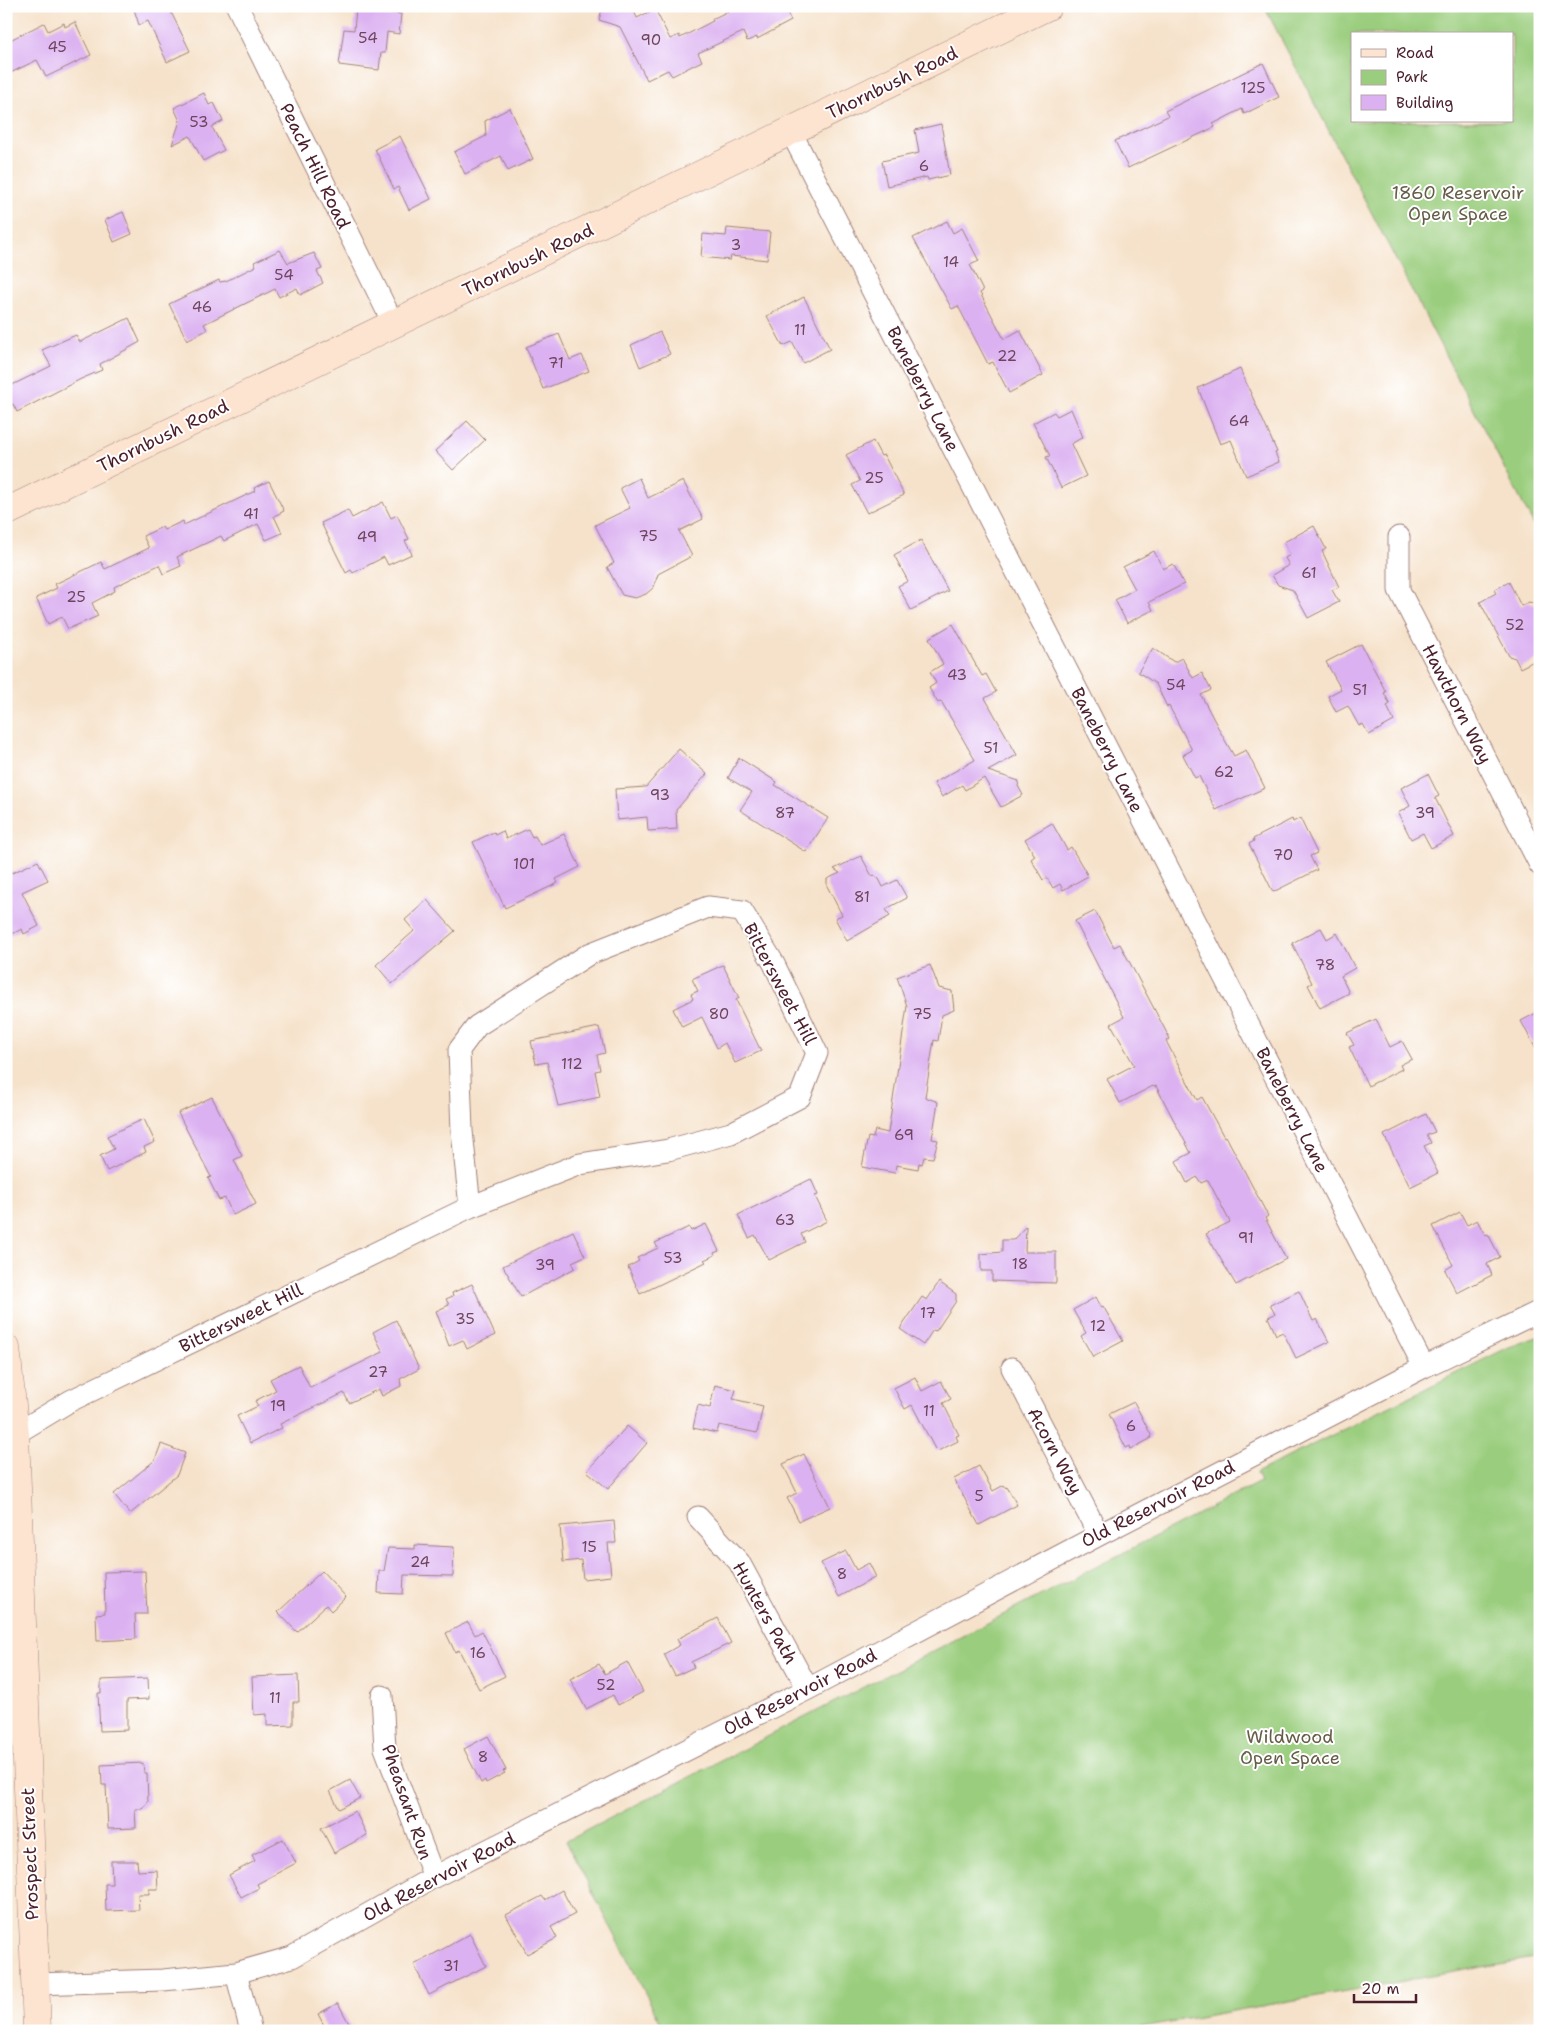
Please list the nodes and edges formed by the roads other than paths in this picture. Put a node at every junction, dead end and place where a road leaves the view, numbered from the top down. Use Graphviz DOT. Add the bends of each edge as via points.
graph roads {
  1 [pos="236,6"];
  2 [pos="1048,6"];
  3 [pos="791,132"];
  4 [pos="394,325"];
  5 [pos="6,512"];
  6 [pos="1399,537"];
  7 [pos="1540,865"];
  8 [pos="470,1207"];
  9 [pos="1540,1311"];
  10 [pos="6,1348"];
  11 [pos="1424,1367"];
  12 [pos="1012,1368"];
  13 [pos="15,1434"];
  14 [pos="698,1517"];
  15 [pos="1099,1535"];
  16 [pos="808,1689"];
  17 [pos="382,1696"];
  18 [pos="434,1877"];
  19 [pos="236,1973"];
  20 [pos="35,1984"];
  21 [pos="37,2031"];
  22 [pos="251,2031"];
  1 -- 4 [label="street, Peach Hill Road"];
  2 -- 3 [label="main road, Thornbush Road"];
  3 -- 4 [label="main road, Thornbush Road"];
  3 -- 11 [label="street, Baneberry Lane"];
  4 -- 5 [label="main road, Thornbush Road"];
  6 -- 7 [label="street, Hawthorn Way" via="1399,590"];
  8 -- 8 [label="street, Bittersweet Hill" via="580,1164 668,1150 731,1132 800,1097 816,1053 773,962 742,911 708,907 589,954 477,1026 460,1050 462,1131"];
  8 -- 13 [label="street, Bittersweet Hill" via="70,1401"];
  9 -- 11 [label="street, Old Reservoir Road"];
  10 -- 13 [label="main road, Prospect Street"];
  11 -- 15 [label="street, Old Reservoir Road"];
  12 -- 15 [label="street, Acorn Way"];
  13 -- 20 [label="main road, Prospect Street"];
  14 -- 16 [label="street, Hunters Path" via="739,1562"];
  15 -- 16 [label="street, Old Reservoir Road"];
  16 -- 18 [label="street, Old Reservoir Road"];
  17 -- 18 [label="street, Pheasant Run" via="385,1748"];
  18 -- 19 [label="street, Old Reservoir Road" via="292,1957"];
  19 -- 20 [label="street, Old Reservoir Road" via="163,1980"];
  19 -- 22 [label="street"];
  20 -- 21 [label="main road, Prospect Street"];
}
